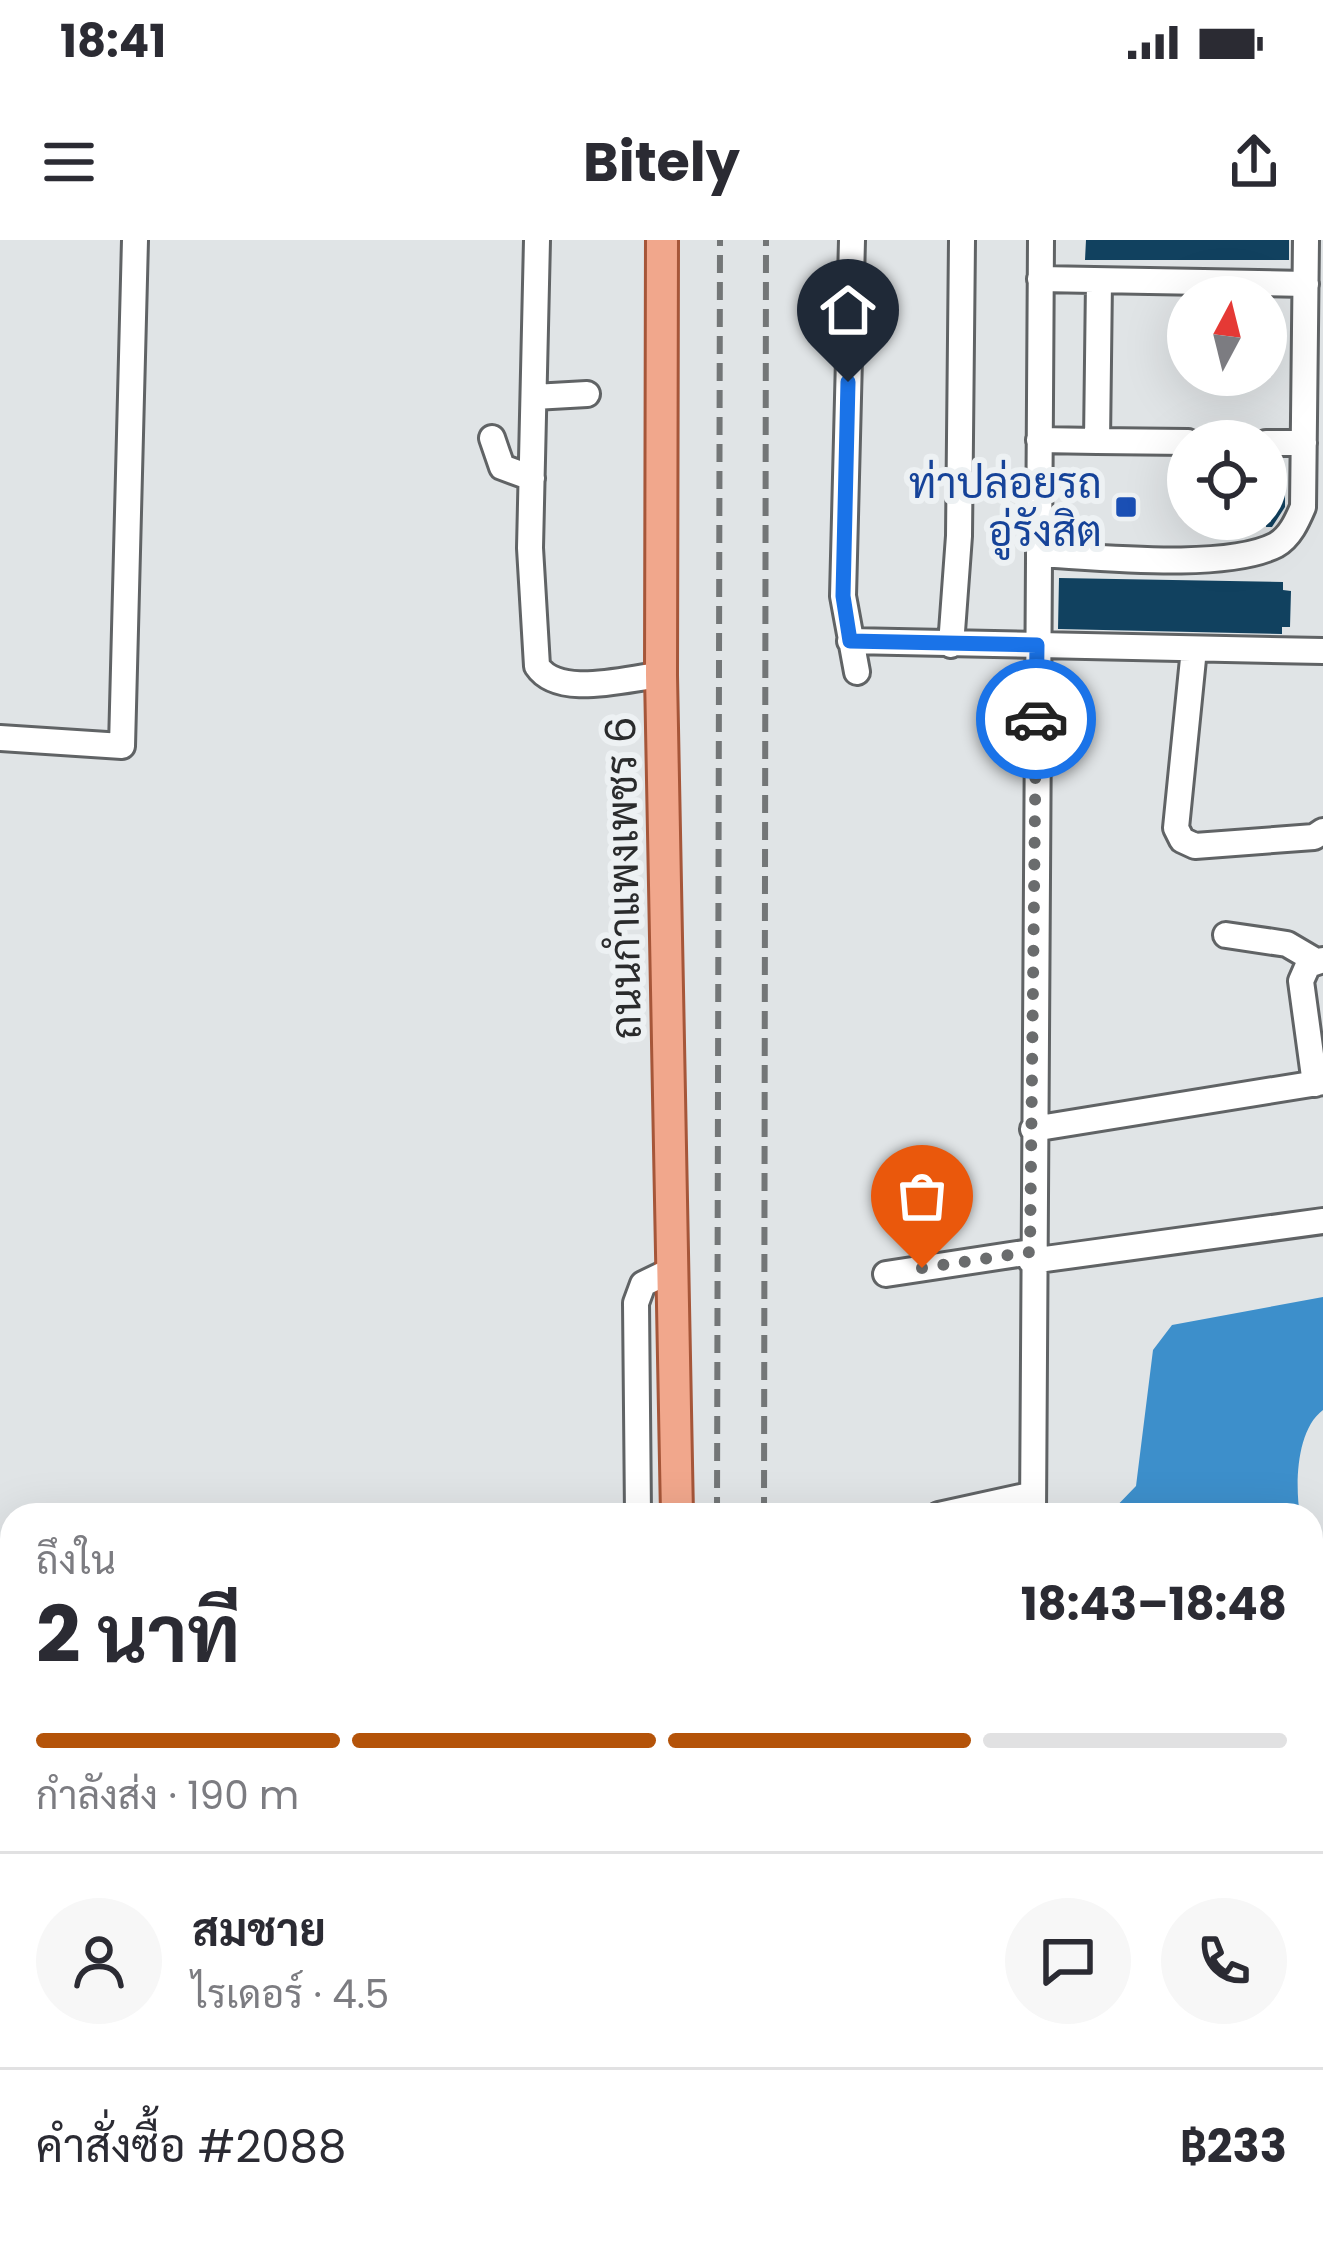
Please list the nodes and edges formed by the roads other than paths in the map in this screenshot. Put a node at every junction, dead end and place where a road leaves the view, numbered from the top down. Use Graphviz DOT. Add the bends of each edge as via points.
graph roads {
  1 [pos="135,240"];
  2 [pos="537,240"];
  3 [pos="662,240"];
  4 [pos="852,240"];
  5 [pos="962,240"];
  6 [pos="1041,240"];
  7 [pos="1306,240"];
  8 [pos="1040,279"];
  9 [pos="1099,281"];
  10 [pos="1306,284"];
  11 [pos="1314,324"];
  12 [pos="587,394"];
  13 [pos="534,397"];
  14 [pos="492,438"];
  15 [pos="1040,440"];
  16 [pos="1097,441"];
  17 [pos="1167,442"];
  18 [pos="1310,459"];
  19 [pos="532,478"];
  20 [pos="1039,554"];
  21 [pos="850,641"];
  22 [pos="951,645"];
  23 [pos="1037,645"];
  24 [pos="1194,650"];
  25 [pos="1323,651"];
  26 [pos="857,672"];
  27 [pos="661,675"];
  28 [pos="0,738"];
  29 [pos="1323,831"];
  30 [pos="1226,935"];
  31 [pos="1320,960"];
  32 [pos="1319,1083"];
  33 [pos="1033,1129"];
  34 [pos="1323,1221"];
  35 [pos="1031,1257"];
  36 [pos="672,1270"];
  37 [pos="886,1274"];
  38 [pos="638,1503"];
  39 [pos="676,1503"];
  40 [pos="1031,1503"];
  1 -- 28 [label="street" via="122,746"];
  2 -- 13 [label="street"];
  3 -- 27 [label="main road, ถนนกำแพงเพชร 6"];
  4 -- 21 [label="street" via="843,549"];
  5 -- 22 [label="street"];
  6 -- 8 [label="street"];
  7 -- 10 [label="street"];
  8 -- 9 [label="street"];
  8 -- 15 [label="street"];
  9 -- 10 [label="street"];
  9 -- 16 [label="street"];
  10 -- 11 [label="street"];
  11 -- 18 [label="street"];
  12 -- 13 [label="street"];
  13 -- 19 [label="street"];
  14 -- 19 [label="street" via="502,466"];
  15 -- 16 [label="street"];
  15 -- 20 [label="street"];
  16 -- 17 [label="street"];
  18 -- 20 [label="street" via="1303,507 1278,544 1146,560"];
  19 -- 27 [label="street" via="530,583 541,673 567,684"];
  20 -- 23 [label="street"];
  21 -- 22 [label="street"];
  21 -- 26 [label="street"];
  22 -- 23 [label="street"];
  23 -- 24 [label="street"];
  23 -- 33 [label="street"];
  24 -- 25 [label="street"];
  24 -- 29 [label="street" via="1176,828 1182,840"];
  27 -- 36 [label="main road, ถนนกำแพงเพชร 6"];
  30 -- 31 [label="street" via="1287,944"];
  31 -- 32 [label="street" via="1301,981"];
  32 -- 33 [label="street"];
  33 -- 35 [label="street"];
  34 -- 35 [label="street"];
  35 -- 37 [label="street"];
  35 -- 40 [label="street"];
  36 -- 38 [label="street" via="643,1284 636,1303"];
  36 -- 39 [label="main road, ถนนกำแพงเพชร 6"];
}
